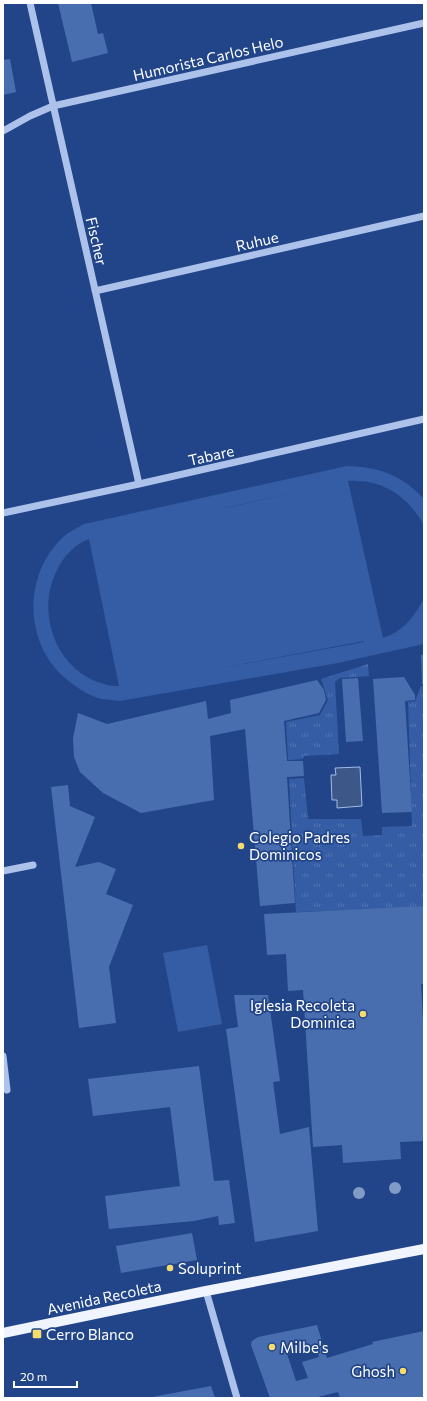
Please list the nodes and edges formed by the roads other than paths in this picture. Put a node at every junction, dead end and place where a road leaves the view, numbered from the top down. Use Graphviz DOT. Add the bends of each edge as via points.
graph roads {
  1 [pos="30,3"];
  2 [pos="424,23"];
  3 [pos="53,106"];
  4 [pos="3,131"];
  5 [pos="424,216"];
  6 [pos="95,290"];
  7 [pos="424,419"];
  8 [pos="139,484"];
  9 [pos="3,513"];
  10 [pos="33,865"];
  11 [pos="3,871"];
  12 [pos="3,1056"];
  13 [pos="7,1090"];
  14 [pos="424,1250"];
  15 [pos="206,1291"];
  16 [pos="3,1333"];
  17 [pos="237,1398"];
  1 -- 3 [label="street, Fischer"];
  2 -- 3 [label="street, Humorista Carlos Helo"];
  3 -- 4 [label="street, Humorista Carlos Helo"];
  3 -- 6 [label="street, Fischer"];
  5 -- 6 [label="street, Ruhue"];
  6 -- 8 [label="street, Fischer"];
  7 -- 8 [label="street, Tabare"];
  8 -- 9 [label="street, Tabare"];
  10 -- 11 [label="street"];
  12 -- 13 [label="street"];
  14 -- 15 [label="main road, Avenida Recoleta"];
  15 -- 16 [label="main road, Avenida Recoleta"];
  15 -- 17 [label="street"];
}
